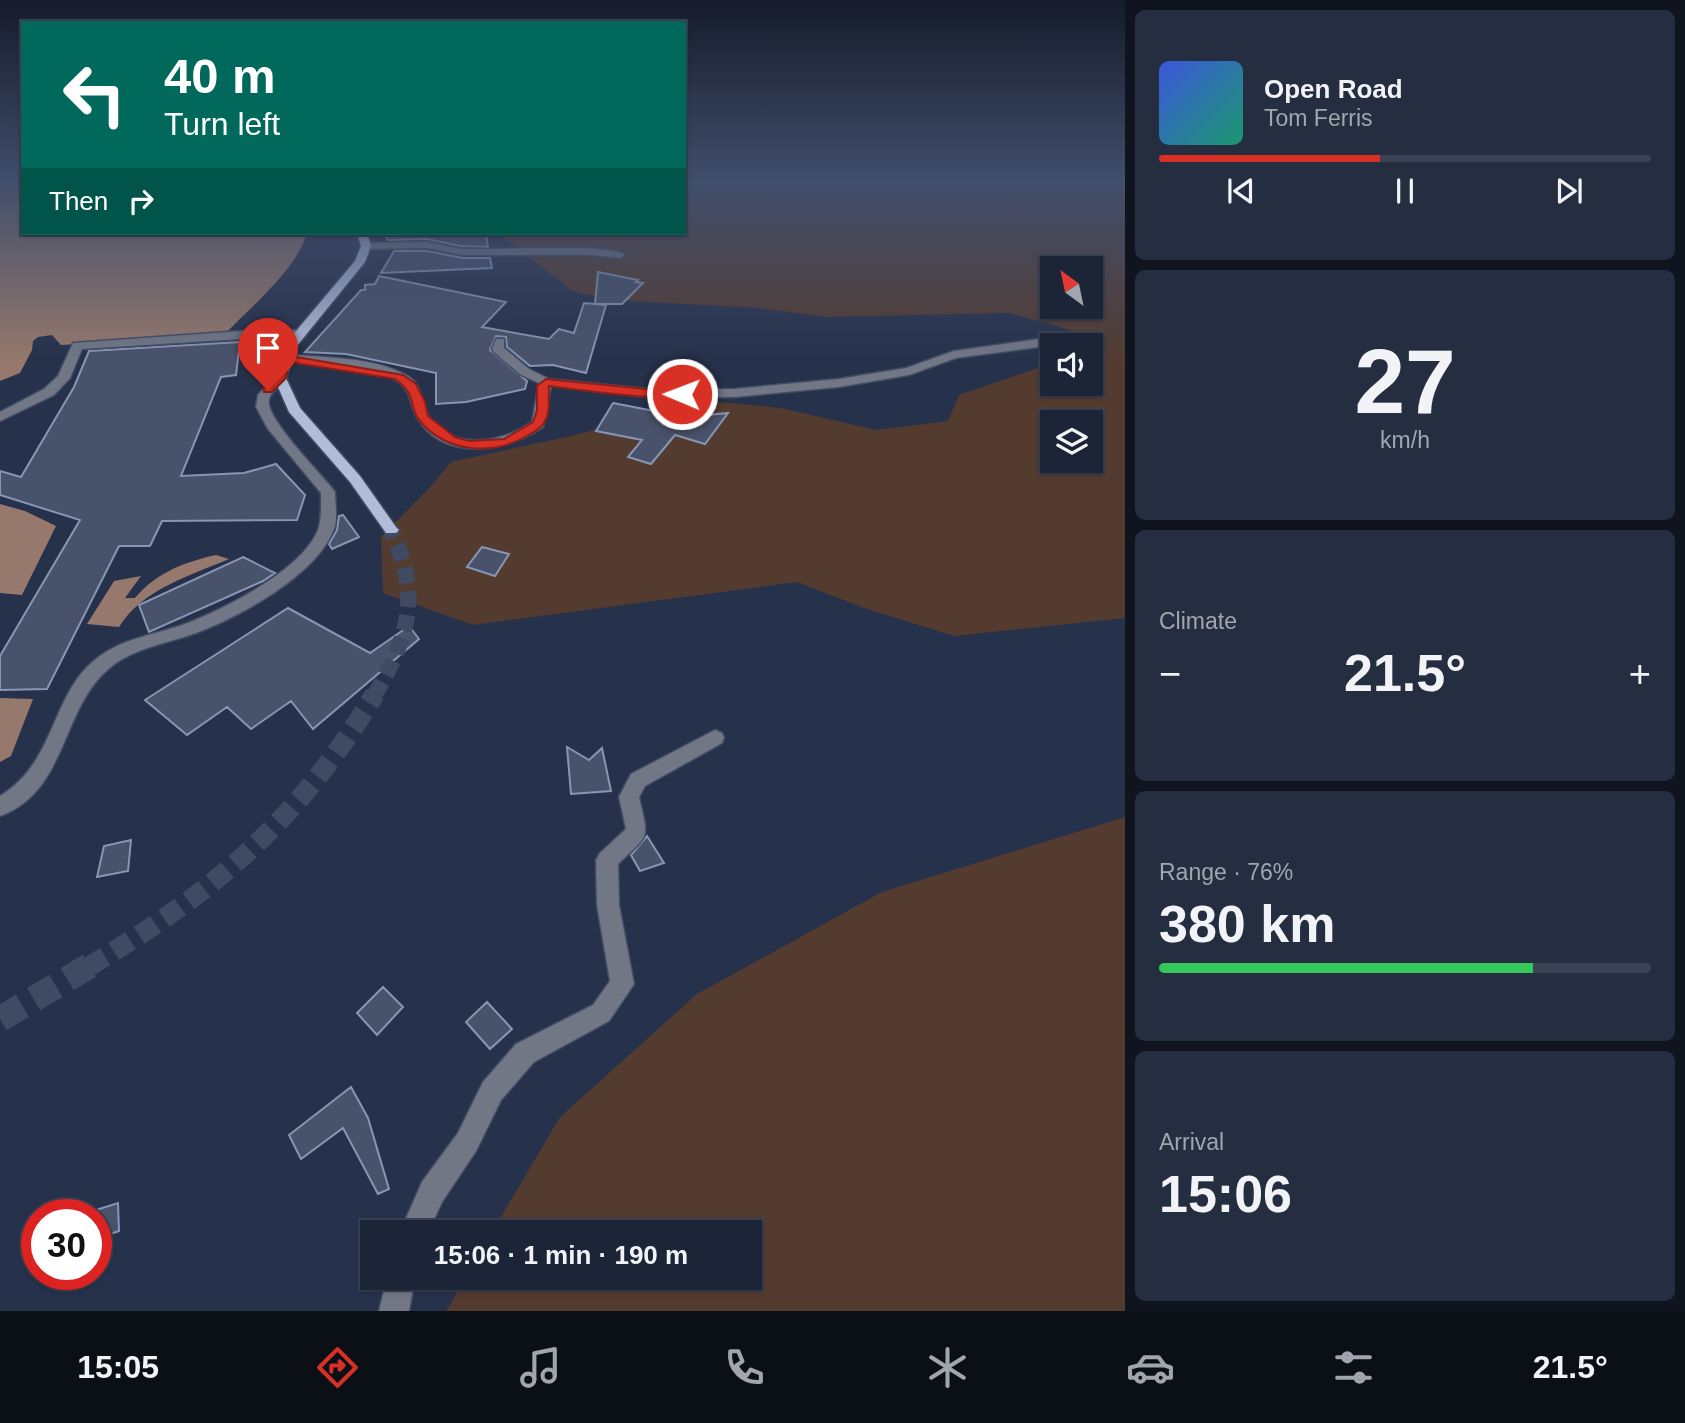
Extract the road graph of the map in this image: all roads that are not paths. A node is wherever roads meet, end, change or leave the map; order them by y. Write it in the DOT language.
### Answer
graph roads {
  1 [pos="365,241"];
  2 [pos="366,246"];
  3 [pos="620,255"];
  4 [pos="299,334"];
  5 [pos="500,342"];
  6 [pos="1039,343"];
  7 [pos="284,358"];
  8 [pos="280,378"];
  9 [pos="546,382"];
  10 [pos="0,417"];
  11 [pos="391,530"];
  12 [pos="715,738"];
  13 [pos="0,807"];
  14 [pos="419,1220"];
  15 [pos="398,1290"];
  16 [pos="394,1311"];
  1 -- 2 [label="main road"];
  2 -- 3 [label="street"];
  2 -- 4 [label="main road"];
  4 -- 7 [label="main road"];
  4 -- 10 [label="street"];
  5 -- 9 [label="street"];
  6 -- 9 [label="street"];
  7 -- 8 [label="main road"];
  7 -- 9 [label="street"];
  8 -- 11 [label="main road"];
  8 -- 13 [label="street"];
  12 -- 14 [label="street"];
  15 -- 16 [label="street"];
}
